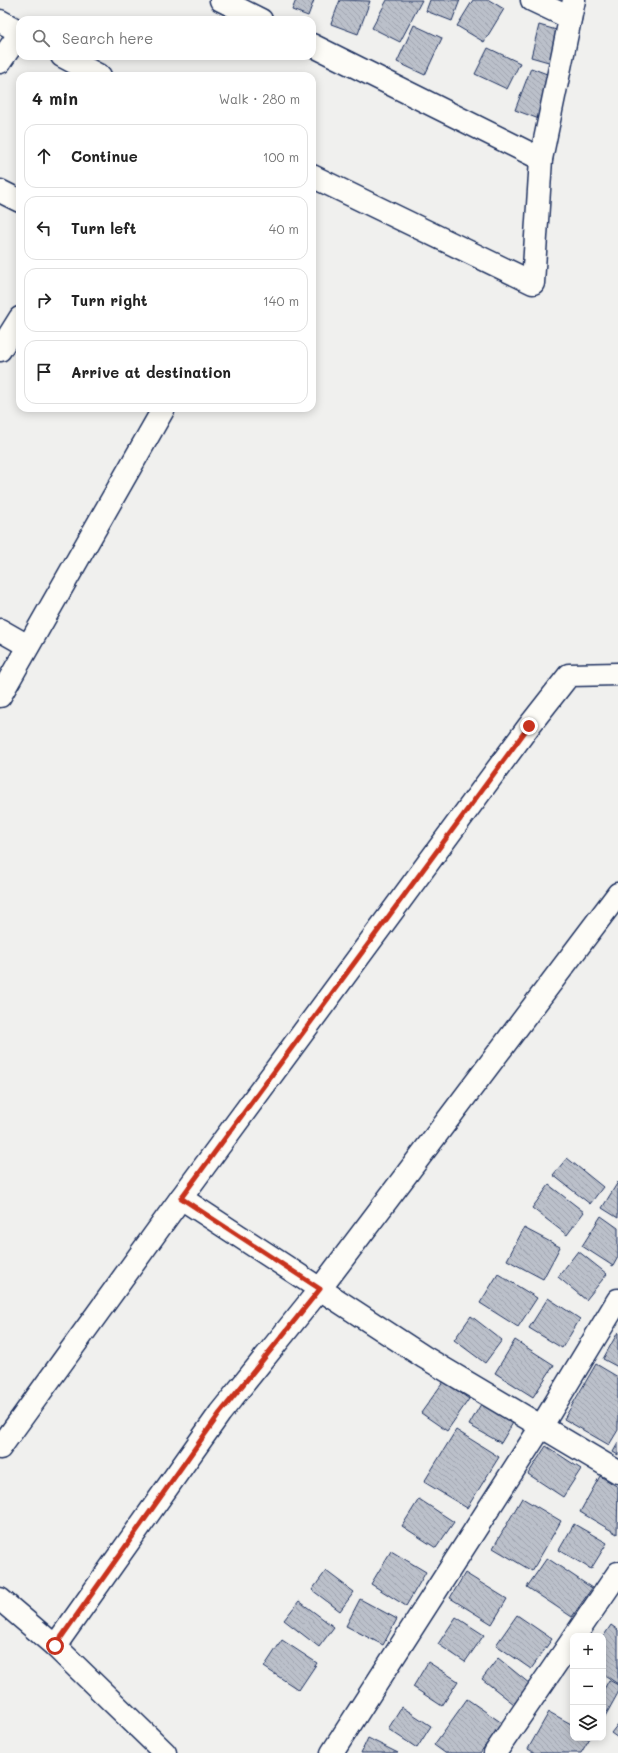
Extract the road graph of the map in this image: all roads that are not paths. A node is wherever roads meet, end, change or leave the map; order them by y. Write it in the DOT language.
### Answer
graph roads {
  1 [pos="221,0"];
  2 [pos="532,0"];
  3 [pos="572,9"];
  4 [pos="254,16"];
  5 [pos="0,21"];
  6 [pos="16,31"];
  7 [pos="16,39"];
  8 [pos="316,47"];
  9 [pos="70,60"];
  10 [pos="0,62"];
  11 [pos="92,72"];
  12 [pos="541,159"];
  13 [pos="316,178"];
  14 [pos="0,191"];
  15 [pos="16,199"];
  16 [pos="16,324"];
  17 [pos="0,350"];
  18 [pos="162,412"];
  19 [pos="0,630"];
  20 [pos="28,646"];
  21 [pos="618,674"];
  22 [pos="0,696"];
  23 [pos="618,894"];
  24 [pos="181,1198"];
  25 [pos="320,1289"];
  26 [pos="618,1300"];
  27 [pos="541,1426"];
  28 [pos="0,1448"];
  29 [pos="618,1472"];
  30 [pos="618,1573"];
  31 [pos="0,1599"];
  32 [pos="577,1633"];
  33 [pos="570,1643"];
  34 [pos="55,1646"];
  35 [pos="165,1753"];
  36 [pos="332,1753"];
  37 [pos="495,1753"];
  1 -- 4 [label="street"];
  2 -- 3 [label="street"];
  3 -- 12 [label="street"];
  5 -- 6 [label="street"];
  7 -- 10 [label="street"];
  8 -- 12 [label="street"];
  9 -- 11 [label="street"];
  12 -- 13 [label="street"];
  14 -- 15 [label="street"];
  16 -- 17 [label="street"];
  18 -- 20 [label="street"];
  19 -- 20 [label="street"];
  20 -- 22 [label="street"];
  21 -- 24 [label="street"];
  23 -- 25 [label="street"];
  24 -- 25 [label="street"];
  24 -- 28 [label="street"];
  25 -- 27 [label="street"];
  25 -- 34 [label="street"];
  26 -- 27 [label="street"];
  27 -- 29 [label="street"];
  27 -- 36 [label="street"];
  30 -- 32 [label="street"];
  31 -- 34 [label="street"];
  33 -- 37 [label="street"];
  34 -- 35 [label="street"];
}
